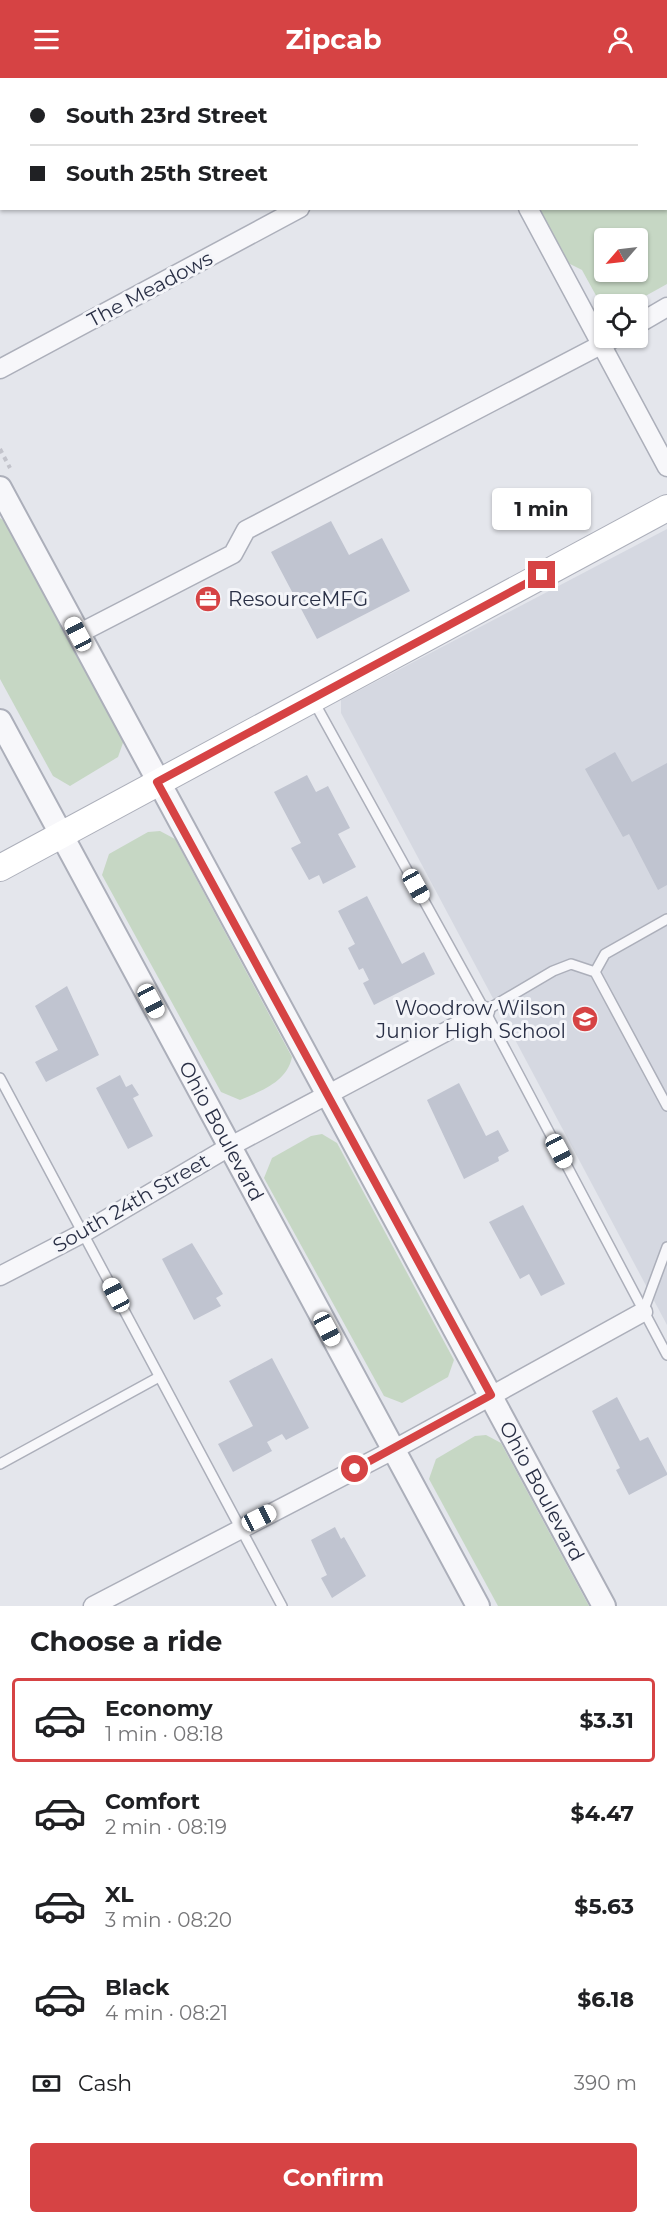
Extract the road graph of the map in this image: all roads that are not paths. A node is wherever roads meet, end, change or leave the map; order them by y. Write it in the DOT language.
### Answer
graph roads {
  1 [pos="296,210"];
  2 [pos="529,210"];
  3 [pos="667,307"];
  4 [pos="594,318"];
  5 [pos="648,318"];
  6 [pos="595,348"];
  7 [pos="611,348"];
  8 [pos="0,369"];
  9 [pos="665,458"];
  10 [pos="0,488"];
  11 [pos="667,508"];
  12 [pos="78,634"];
  13 [pos="312,699"];
  14 [pos="0,721"];
  15 [pos="157,782"];
  16 [pos="62,835"];
  17 [pos="0,868"];
  18 [pos="667,919"];
  19 [pos="595,972"];
  20 [pos="485,1011"];
  21 [pos="0,1078"];
  22 [pos="328,1094"];
  23 [pos="667,1106"];
  24 [pos="229,1147"];
  25 [pos="82,1233"];
  26 [pos="667,1247"];
  27 [pos="0,1276"];
  28 [pos="644,1312"];
  29 [pos="667,1355"];
  30 [pos="159,1377"];
  31 [pos="491,1395"];
  32 [pos="393,1450"];
  33 [pos="0,1464"];
  34 [pos="240,1528"];
  35 [pos="93,1606"];
  36 [pos="282,1606"];
  37 [pos="478,1606"];
  38 [pos="604,1606"];
  1 -- 8 [label="street, The Meadows"];
  2 -- 4 [label="street"];
  3 -- 5 [label="street"];
  6 -- 12 [label="street"];
  7 -- 9 [label="street"];
  10 -- 12 [label="street, Ohio Boulevard"];
  11 -- 13 [label="main road"];
  12 -- 15 [label="street, Ohio Boulevard"];
  13 -- 15 [label="main road"];
  13 -- 20 [label="lane"];
  14 -- 16 [label="street, Ohio Boulevard"];
  15 -- 16 [label="main road"];
  15 -- 22 [label="street, Ohio Boulevard"];
  16 -- 17 [label="main road"];
  16 -- 24 [label="street, Ohio Boulevard"];
  18 -- 19 [label="lane"];
  19 -- 20 [label="lane"];
  19 -- 23 [label="lane"];
  20 -- 22 [label="street, South 24th Street"];
  20 -- 28 [label="lane"];
  21 -- 25 [label="lane"];
  22 -- 24 [label="street, South 24th Street"];
  22 -- 31 [label="street, Ohio Boulevard"];
  24 -- 25 [label="street, South 24th Street"];
  24 -- 32 [label="street, Ohio Boulevard"];
  25 -- 27 [label="street, South 24th Street"];
  25 -- 30 [label="lane"];
  26 -- 28 [label="lane"];
  28 -- 29 [label="lane"];
  28 -- 31 [label="street"];
  30 -- 33 [label="lane"];
  30 -- 34 [label="lane"];
  31 -- 32 [label="street"];
  31 -- 38 [label="street, Ohio Boulevard"];
  32 -- 34 [label="street"];
  32 -- 37 [label="street, Ohio Boulevard"];
  34 -- 35 [label="street"];
  34 -- 36 [label="lane"];
}
